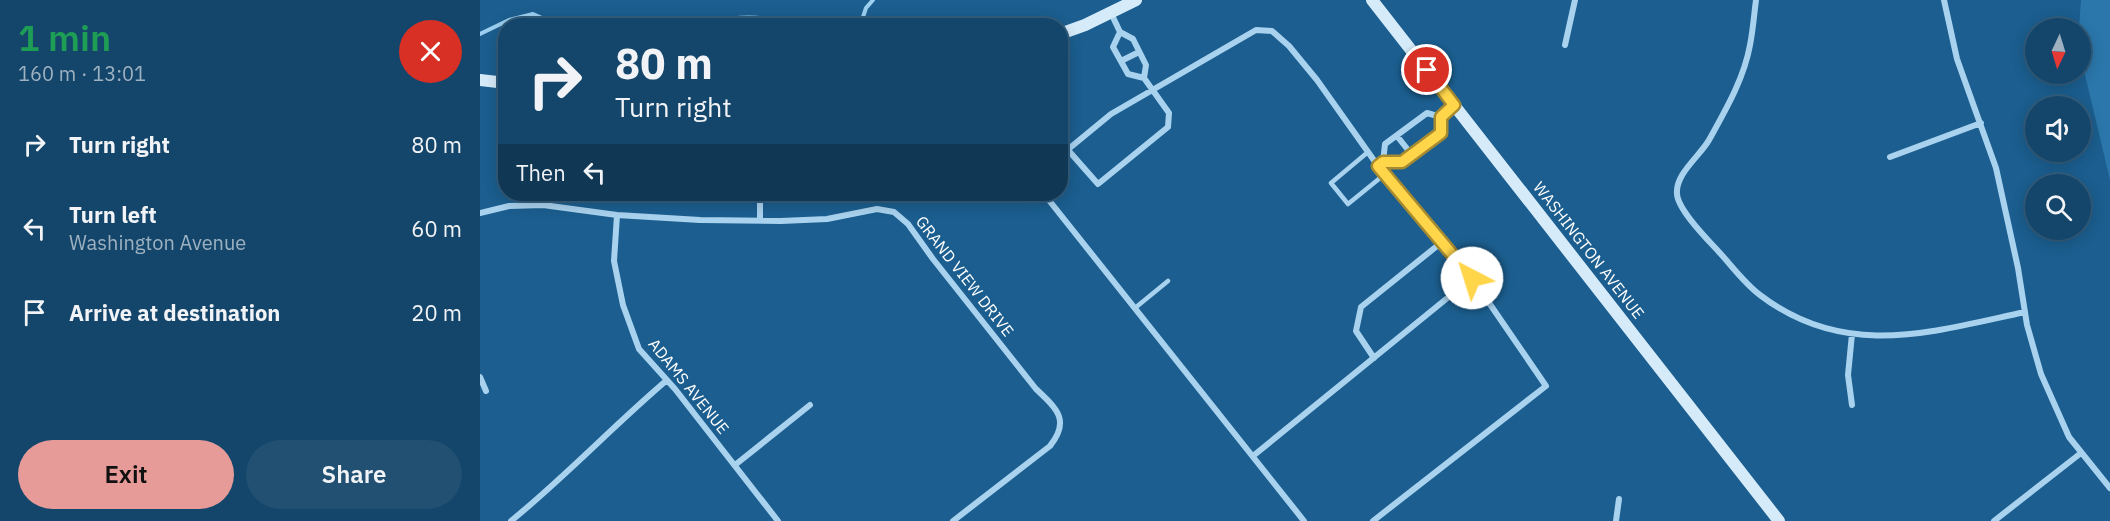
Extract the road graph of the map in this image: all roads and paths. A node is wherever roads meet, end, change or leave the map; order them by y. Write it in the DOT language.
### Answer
graph roads {
  1 [pos="1136,0"];
  2 [pos="1372,0"];
  3 [pos="1575,0"];
  4 [pos="1756,0"];
  5 [pos="1944,0"];
  6 [pos="1111,13"];
  7 [pos="1068,31"];
  8 [pos="1120,32"];
  9 [pos="1565,45"];
  10 [pos="1139,52"];
  11 [pos="1121,61"];
  12 [pos="1144,78"];
  13 [pos="480,80"];
  14 [pos="498,82"];
  15 [pos="1152,88"];
  16 [pos="1454,105"];
  17 [pos="1441,117"];
  18 [pos="1981,123"];
  19 [pos="1397,136"];
  20 [pos="1068,150"];
  21 [pos="1368,152"];
  22 [pos="1412,155"];
  23 [pos="1890,157"];
  24 [pos="1381,164"];
  25 [pos="1385,174"];
  26 [pos="760,201"];
  27 [pos="1050,201"];
  28 [pos="480,213"];
  29 [pos="617,215"];
  30 [pos="760,220"];
  31 [pos="1442,242"];
  32 [pos="1472,278"];
  33 [pos="1168,282"];
  34 [pos="1135,308"];
  35 [pos="2025,312"];
  36 [pos="1852,334"];
  37 [pos="1374,358"];
  38 [pos="480,377"];
  39 [pos="667,380"];
  40 [pos="486,391"];
  41 [pos="810,405"];
  42 [pos="1852,405"];
  43 [pos="2081,453"];
  44 [pos="1253,456"];
  45 [pos="735,465"];
  46 [pos="2110,488"];
  47 [pos="1619,499"];
  48 [pos="511,521"];
  49 [pos="778,521"];
  50 [pos="953,521"];
  51 [pos="1304,521"];
  52 [pos="1373,521"];
  53 [pos="1616,521"];
  54 [pos="1779,521"];
  55 [pos="1994,521"];
  1 -- 6 [label="main road"];
  2 -- 16 [label="main road, WASHINGTON AVENUE"];
  3 -- 9 [label="street"];
  4 -- 36 [label="street"];
  5 -- 18 [label="street"];
  6 -- 7 [label="main road"];
  6 -- 8 [label="street"];
  8 -- 10 [label="street"];
  8 -- 11 [label="street"];
  10 -- 11 [label="street"];
  10 -- 12 [label="street"];
  11 -- 12 [label="street"];
  12 -- 15 [label="street"];
  13 -- 14 [label="main road"];
  15 -- 20 [label="street"];
  15 -- 20 [label="street"];
  15 -- 21 [label="street"];
  16 -- 17 [label="street"];
  16 -- 54 [label="main road, WASHINGTON AVENUE"];
  17 -- 19 [label="street"];
  17 -- 22 [label="street"];
  18 -- 23 [label="street"];
  18 -- 35 [label="street"];
  19 -- 22 [label="street"];
  19 -- 24 [label="street"];
  21 -- 24 [label="street"];
  21 -- 25 [label="lane"];
  22 -- 24 [label="street"];
  24 -- 25 [label="street"];
  25 -- 31 [label="street"];
  26 -- 30 [label="street"];
  27 -- 34 [label="street"];
  28 -- 29 [label="street, GRAND VIEW DRIVE"];
  29 -- 30 [label="street, GRAND VIEW DRIVE"];
  29 -- 39 [label="street, ADAMS AVENUE"];
  30 -- 50 [label="street, GRAND VIEW DRIVE"];
  31 -- 32 [label="street"];
  31 -- 37 [label="street"];
  32 -- 37 [label="street"];
  32 -- 52 [label="street"];
  33 -- 34 [label="lane"];
  34 -- 44 [label="street"];
  35 -- 36 [label="street"];
  35 -- 43 [label="street"];
  36 -- 42 [label="street"];
  37 -- 44 [label="street"];
  38 -- 40 [label="street"];
  39 -- 45 [label="street, ADAMS AVENUE"];
  39 -- 48 [label="street"];
  41 -- 45 [label="street"];
  43 -- 46 [label="street"];
  43 -- 55 [label="street"];
  44 -- 51 [label="street"];
  45 -- 49 [label="street, ADAMS AVENUE"];
  47 -- 53 [label="street"];
}
